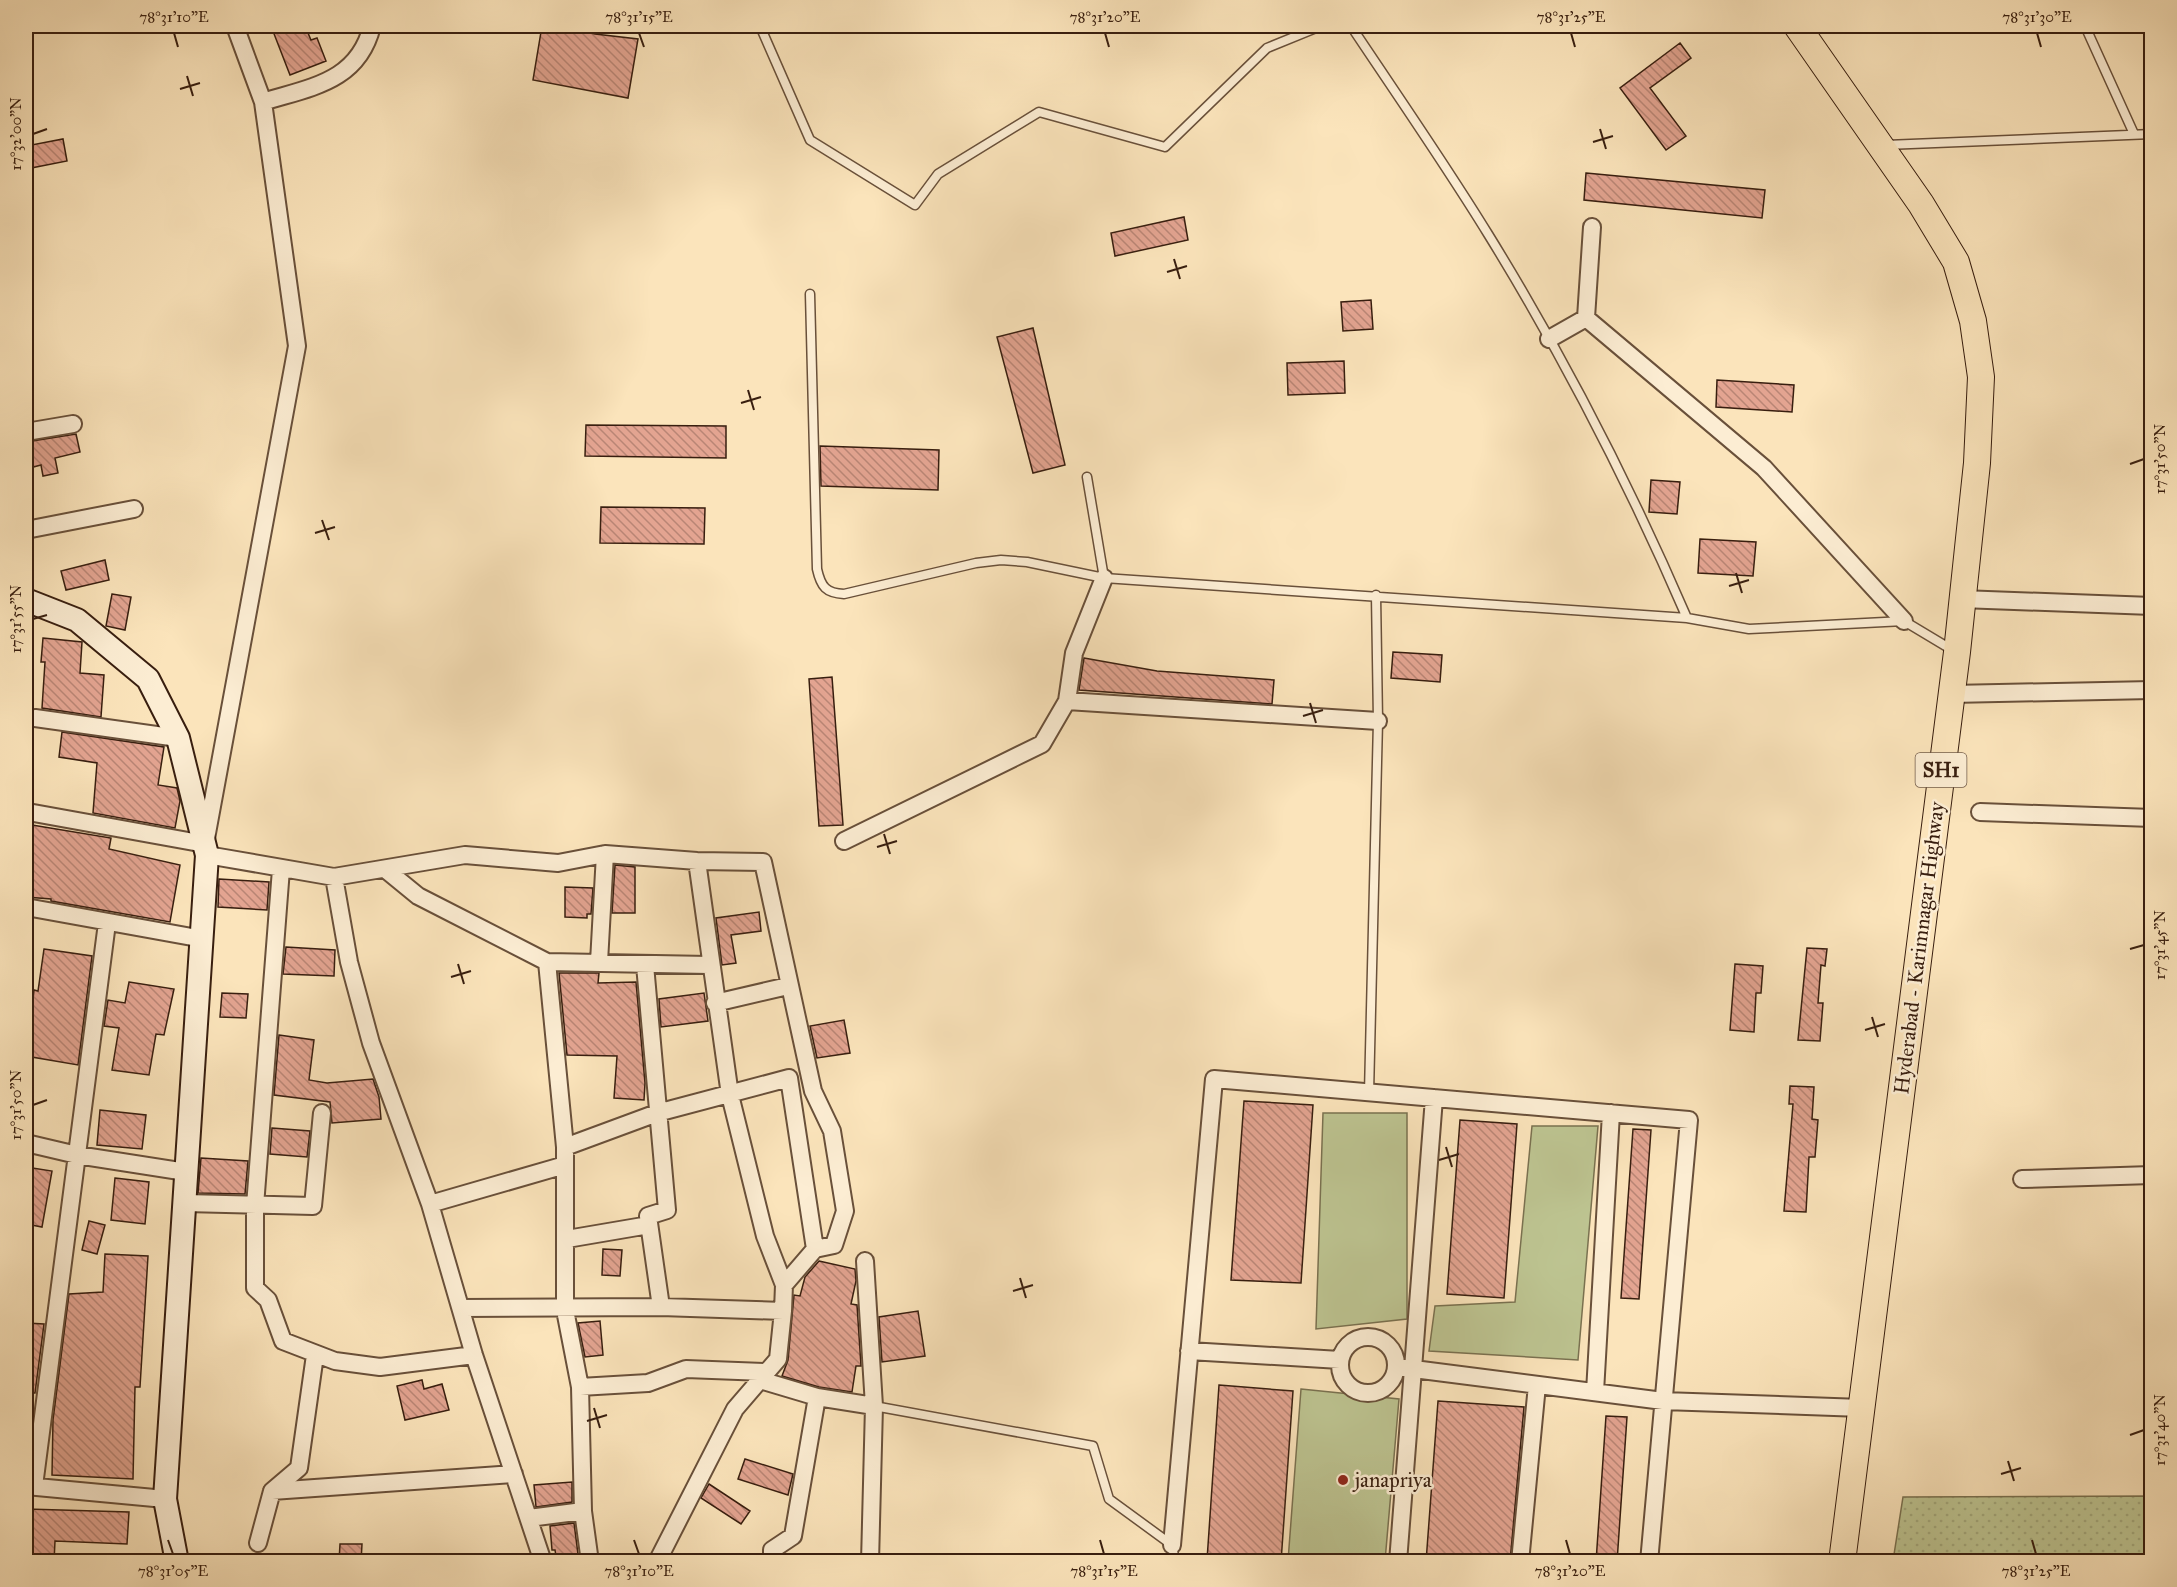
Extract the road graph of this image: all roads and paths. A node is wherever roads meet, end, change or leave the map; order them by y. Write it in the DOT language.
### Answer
graph roads {
  1 [pos="235,26"];
  2 [pos="372,26"];
  3 [pos="760,26"];
  4 [pos="1321,26"];
  5 [pos="1351,26"];
  6 [pos="1797,26"];
  7 [pos="2085,26"];
  8 [pos="262,102"];
  9 [pos="2134,134"];
  10 [pos="2151,134"];
  11 [pos="1880,145"];
  12 [pos="1592,227"];
  13 [pos="810,294"];
  14 [pos="1586,318"];
  15 [pos="1549,339"];
  16 [pos="73,424"];
  17 [pos="26,432"];
  18 [pos="1087,477"];
  19 [pos="134,509"];
  20 [pos="26,530"];
  21 [pos="1104,578"];
  22 [pos="1376,595"];
  23 [pos="26,599"];
  24 [pos="1961,599"];
  25 [pos="2151,606"];
  26 [pos="1687,618"];
  27 [pos="1904,621"];
  28 [pos="1957,652"];
  29 [pos="2151,690"];
  30 [pos="1951,694"];
  31 [pos="1067,701"];
  32 [pos="35,718"];
  33 [pos="1378,721"];
  34 [pos="178,738"];
  35 [pos="28,812"];
  36 [pos="1980,812"];
  37 [pos="2151,818"];
  38 [pos="844,841"];
  39 [pos="206,849"];
  40 [pos="605,854"];
  41 [pos="697,861"];
  42 [pos="281,869"];
  43 [pos="385,869"];
  44 [pos="334,876"];
  45 [pos="26,907"];
  46 [pos="107,923"];
  47 [pos="203,939"];
  48 [pos="547,962"];
  49 [pos="599,962"];
  50 [pos="645,965"];
  51 [pos="709,965"];
  52 [pos="788,986"];
  53 [pos="715,1003"];
  54 [pos="1369,1093"];
  55 [pos="730,1095"];
  56 [pos="1434,1098"];
  57 [pos="322,1113"];
  58 [pos="657,1113"];
  59 [pos="1611,1113"];
  60 [pos="26,1143"];
  61 [pos="565,1147"];
  62 [pos="77,1155"];
  63 [pos="566,1165"];
  64 [pos="186,1172"];
  65 [pos="2151,1175"];
  66 [pos="2022,1179"];
  67 [pos="184,1203"];
  68 [pos="430,1204"];
  69 [pos="255,1206"];
  70 [pos="649,1225"];
  71 [pos="567,1239"];
  72 [pos="815,1249"];
  73 [pos="865,1261"];
  74 [pos="784,1285"];
  75 [pos="661,1307"];
  76 [pos="461,1308"];
  77 [pos="565,1310"];
  78 [pos="783,1311"];
  79 [pos="1190,1351"];
  80 [pos="315,1355"];
  81 [pos="474,1355"];
  82 [pos="1340,1360"];
  83 [pos="1405,1368"];
  84 [pos="763,1376"];
  85 [pos="1537,1385"];
  86 [pos="580,1387"];
  87 [pos="1595,1392"];
  88 [pos="818,1397"];
  89 [pos="1663,1401"];
  90 [pos="874,1406"];
  91 [pos="1862,1408"];
  92 [pos="514,1474"];
  93 [pos="30,1486"];
  94 [pos="272,1491"];
  95 [pos="165,1498"];
  96 [pos="583,1511"];
  97 [pos="529,1518"];
  98 [pos="258,1543"];
  99 [pos="1174,1553"];
  100 [pos="177,1562"];
  101 [pos="543,1562"];
  102 [pos="590,1562"];
  103 [pos="657,1562"];
  104 [pos="772,1562"];
  105 [pos="870,1562"];
  106 [pos="1398,1562"];
  107 [pos="1520,1562"];
  108 [pos="1649,1562"];
  109 [pos="1842,1562"];
  1 -- 8 [label="street"];
  2 -- 8 [label="street"];
  3 -- 4 [label="lane"];
  5 -- 15 [label="lane"];
  6 -- 11 [label="main road, Hyderabad - Karimnagar Highway / SH1"];
  7 -- 9 [label="lane"];
  8 -- 39 [label="street"];
  9 -- 10 [label="lane"];
  9 -- 11 [label="lane"];
  11 -- 24 [label="main road, Hyderabad - Karimnagar Highway / SH1"];
  12 -- 14 [label="street"];
  13 -- 21 [label="lane"];
  14 -- 15 [label="street"];
  14 -- 27 [label="street"];
  15 -- 26 [label="lane"];
  16 -- 17 [label="street"];
  18 -- 21 [label="lane"];
  19 -- 20 [label="street"];
  21 -- 22 [label="lane"];
  21 -- 31 [label="street"];
  22 -- 26 [label="lane"];
  22 -- 33 [label="lane"];
  23 -- 34 [label="main road"];
  24 -- 25 [label="street"];
  24 -- 28 [label="main road, Hyderabad - Karimnagar Highway / SH1"];
  26 -- 27 [label="lane"];
  27 -- 28 [label="lane"];
  28 -- 30 [label="main road, Hyderabad - Karimnagar Highway / SH1"];
  29 -- 30 [label="street"];
  30 -- 91 [label="main road, Hyderabad - Karimnagar Highway / SH1"];
  31 -- 33 [label="street"];
  31 -- 38 [label="street"];
  32 -- 34 [label="street"];
  33 -- 54 [label="lane"];
  34 -- 39 [label="main road"];
  35 -- 39 [label="street"];
  36 -- 37 [label="street"];
  39 -- 42 [label="street"];
  39 -- 47 [label="main road"];
  40 -- 41 [label="street"];
  40 -- 43 [label="street"];
  40 -- 49 [label="street"];
  41 -- 51 [label="street"];
  41 -- 52 [label="street"];
  42 -- 44 [label="street"];
  42 -- 69 [label="street"];
  43 -- 44 [label="street"];
  43 -- 48 [label="street"];
  44 -- 68 [label="street"];
  45 -- 46 [label="street"];
  46 -- 47 [label="street"];
  46 -- 62 [label="street"];
  47 -- 64 [label="main road"];
  48 -- 49 [label="street"];
  48 -- 61 [label="street"];
  49 -- 50 [label="street"];
  50 -- 51 [label="street"];
  50 -- 58 [label="street"];
  51 -- 53 [label="street"];
  52 -- 53 [label="street"];
  52 -- 72 [label="street"];
  53 -- 55 [label="street"];
  54 -- 56 [label="street"];
  54 -- 79 [label="street"];
  55 -- 58 [label="street"];
  55 -- 72 [label="street"];
  55 -- 74 [label="street"];
  56 -- 59 [label="street"];
  56 -- 83 [label="street"];
  57 -- 69 [label="street"];
  58 -- 61 [label="street"];
  58 -- 70 [label="street"];
  59 -- 87 [label="street"];
  59 -- 89 [label="street"];
  60 -- 62 [label="street"];
  61 -- 63 [label="street"];
  62 -- 64 [label="street"];
  62 -- 93 [label="street"];
  63 -- 68 [label="street"];
  63 -- 71 [label="street"];
  64 -- 67 [label="main road"];
  65 -- 66 [label="street"];
  67 -- 69 [label="street"];
  67 -- 95 [label="main road"];
  68 -- 76 [label="street"];
  69 -- 80 [label="street"];
  70 -- 71 [label="street"];
  70 -- 75 [label="street"];
  71 -- 77 [label="street"];
  72 -- 74 [label="street"];
  73 -- 90 [label="street"];
  74 -- 78 [label="street"];
  75 -- 77 [label="street"];
  75 -- 78 [label="street"];
  76 -- 77 [label="street"];
  76 -- 81 [label="street"];
  77 -- 86 [label="street"];
  78 -- 84 [label="street"];
  79 -- 82 [label="street"];
  79 -- 99 [label="street"];
  80 -- 81 [label="street"];
  80 -- 94 [label="street"];
  81 -- 92 [label="street"];
  82 -- 83 [label="street"];
  82 -- 83 [label="street"];
  83 -- 85 [label="street"];
  83 -- 106 [label="street"];
  84 -- 86 [label="street"];
  84 -- 88 [label="street"];
  84 -- 103 [label="street"];
  85 -- 87 [label="street"];
  85 -- 107 [label="street"];
  86 -- 96 [label="street"];
  87 -- 89 [label="street"];
  88 -- 90 [label="street"];
  88 -- 104 [label="street"];
  89 -- 91 [label="street"];
  89 -- 108 [label="street"];
  90 -- 99 [label="lane"];
  90 -- 105 [label="street"];
  91 -- 109 [label="main road, Hyderabad - Karimnagar Highway / SH1"];
  92 -- 94 [label="street"];
  92 -- 97 [label="street"];
  93 -- 95 [label="street"];
  94 -- 98 [label="street"];
  95 -- 100 [label="main road"];
  96 -- 97 [label="street"];
  96 -- 102 [label="street"];
  97 -- 101 [label="street"];
}
